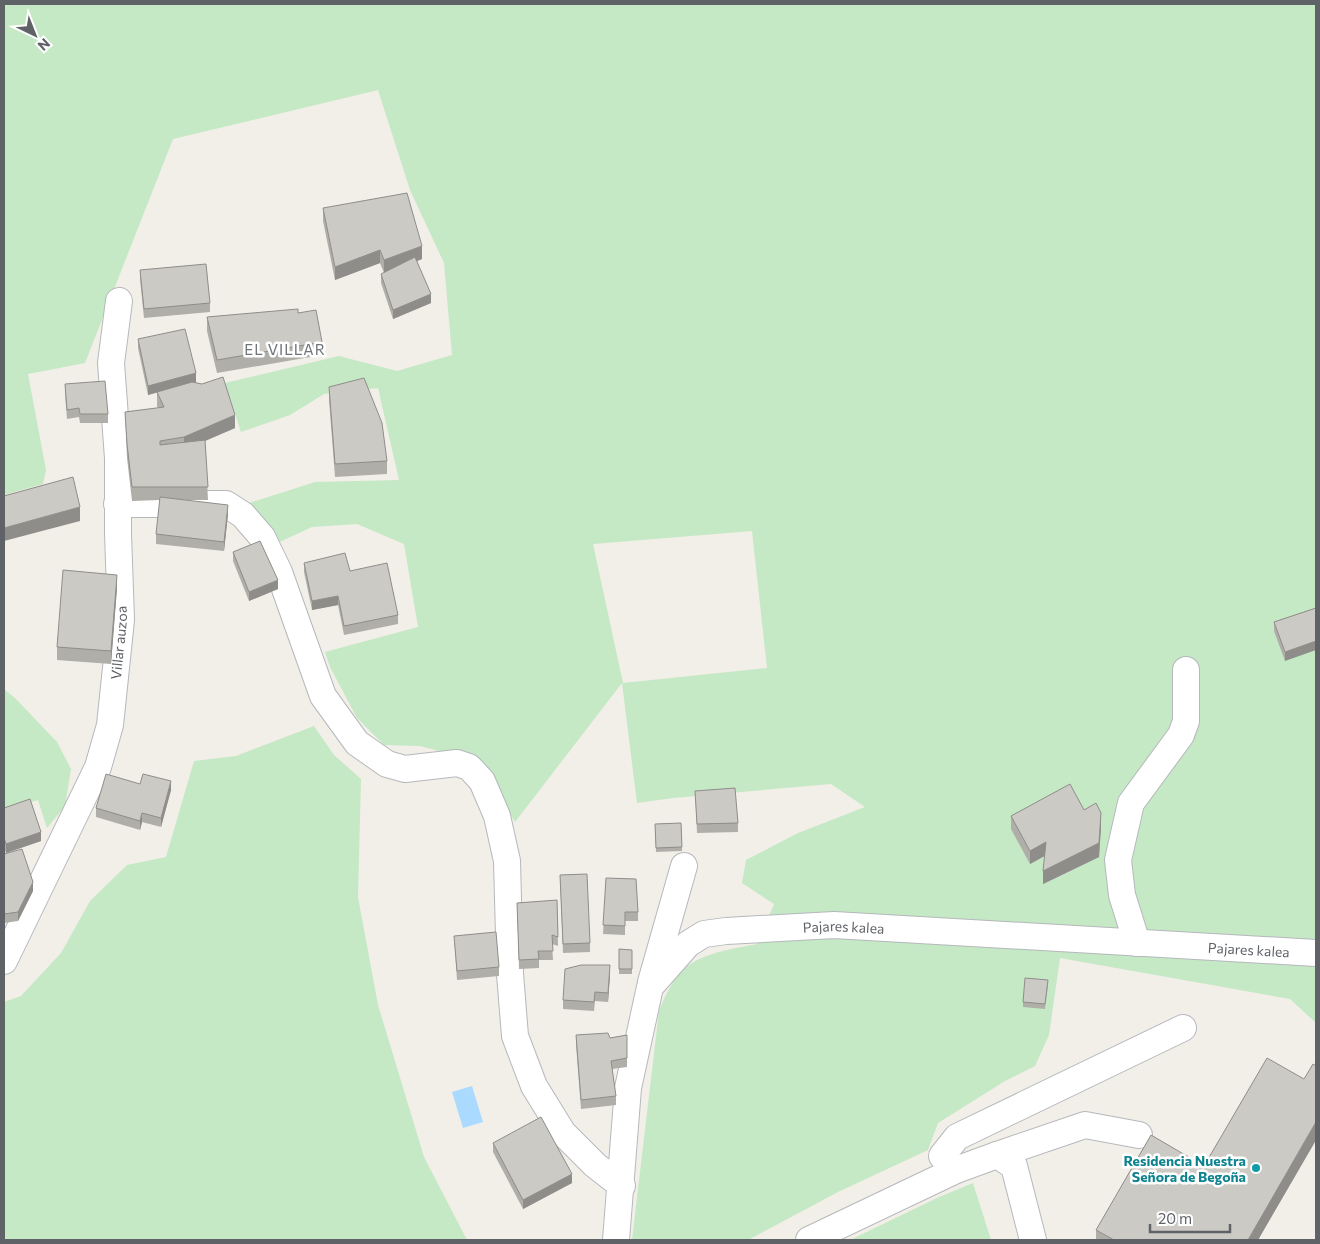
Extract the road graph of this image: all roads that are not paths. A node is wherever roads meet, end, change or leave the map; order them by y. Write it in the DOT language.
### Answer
graph roads {
  1 [pos="119,301"];
  2 [pos="118,504"];
  3 [pos="1186,670"];
  4 [pos="684,866"];
  5 [pos="1137,943"];
  6 [pos="1316,953"];
  7 [pos="4,961"];
  8 [pos="650,987"];
  9 [pos="1183,1028"];
  10 [pos="1139,1135"];
  11 [pos="998,1155"];
  12 [pos="956,1170"];
  13 [pos="622,1186"];
  14 [pos="616,1240"];
  15 [pos="809,1240"];
  16 [pos="1033,1240"];
  1 -- 2 [label="street, Villar auzoa"];
  2 -- 7 [label="street, Villar auzoa"];
  2 -- 13 [label="street"];
  3 -- 5 [label="street"];
  4 -- 8 [label="street"];
  5 -- 6 [label="street, Pajares kalea"];
  5 -- 8 [label="street, Pajares kalea"];
  8 -- 13 [label="street, Pajares kalea"];
  9 -- 12 [label="street"];
  10 -- 11 [label="street"];
  11 -- 12 [label="street"];
  11 -- 16 [label="street"];
  12 -- 15 [label="street"];
  13 -- 14 [label="street, Pajares kalea"];
}
